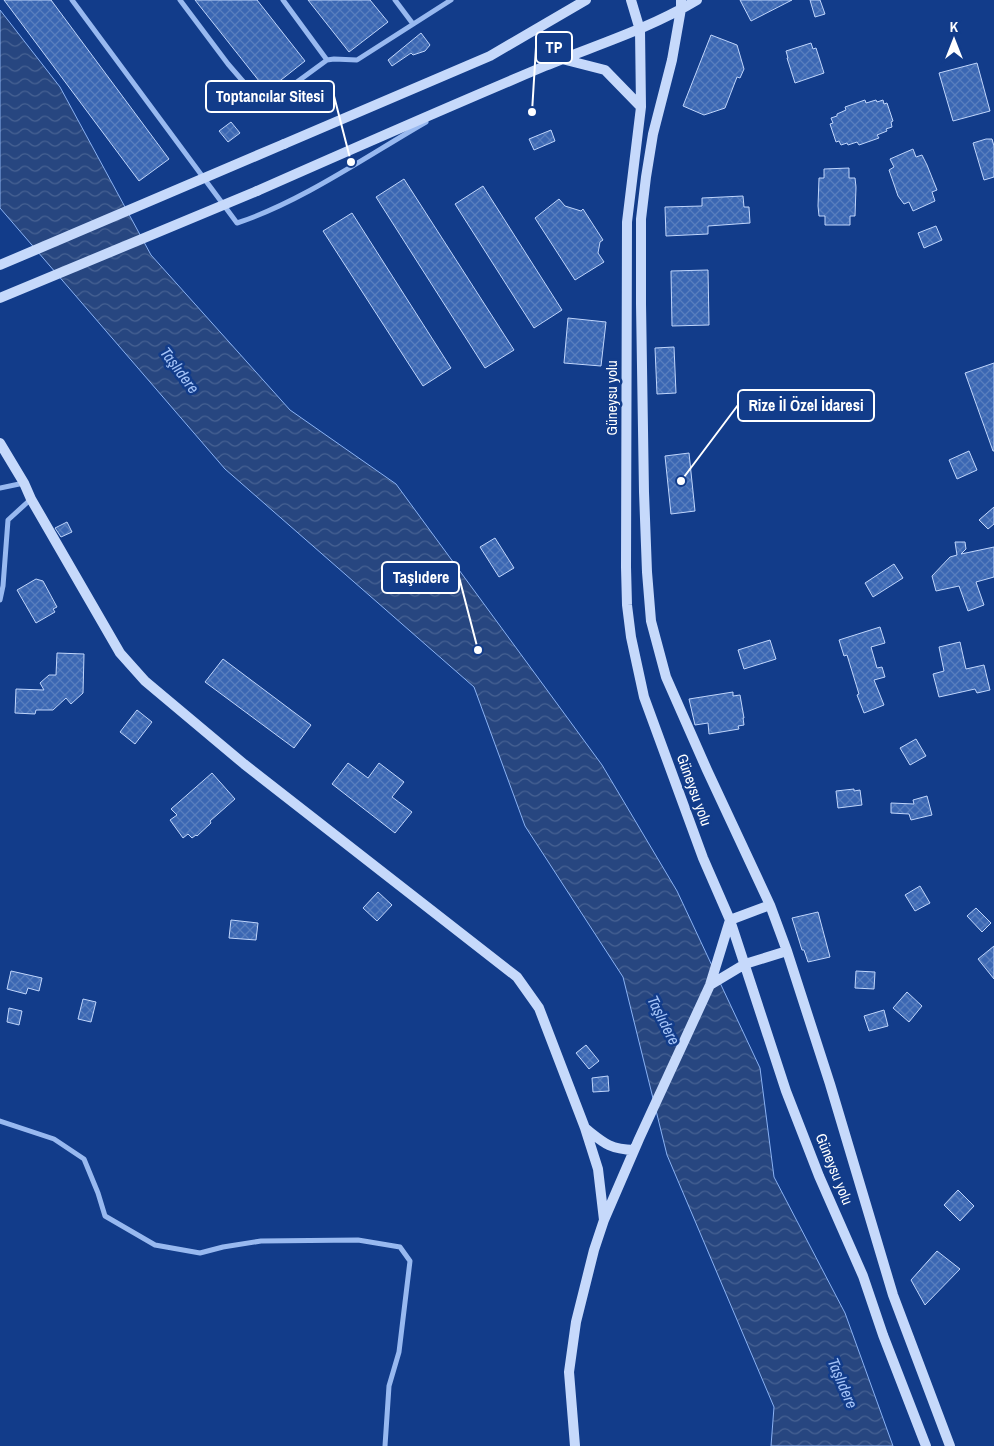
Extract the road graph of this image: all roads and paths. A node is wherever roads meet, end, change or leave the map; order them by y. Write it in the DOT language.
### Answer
graph roads {
  1 [pos="72,0"];
  2 [pos="180,0"];
  3 [pos="283,0"];
  4 [pos="394,0"];
  5 [pos="451,0"];
  6 [pos="586,0"];
  7 [pos="631,0"];
  8 [pos="697,0"];
  9 [pos="681,5"];
  10 [pos="413,24"];
  11 [pos="640,30"];
  12 [pos="562,59"];
  13 [pos="327,60"];
  14 [pos="454,105"];
  15 [pos="641,107"];
  16 [pos="0,265"];
  17 [pos="0,298"];
  18 [pos="0,444"];
  19 [pos="24,483"];
  20 [pos="0,488"];
  21 [pos="31,499"];
  22 [pos="0,600"];
  23 [pos="770,905"];
  24 [pos="730,920"];
  25 [pos="787,951"];
  26 [pos="745,964"];
  27 [pos="710,985"];
  28 [pos="0,1121"];
  29 [pos="585,1128"];
  30 [pos="634,1150"];
  31 [pos="604,1220"];
  32 [pos="385,1446"];
  33 [pos="575,1446"];
  34 [pos="926,1446"];
  35 [pos="950,1446"];
  1 -- 14 [label="street"];
  2 -- 13 [label="street"];
  3 -- 13 [label="street"];
  4 -- 10 [label="street"];
  5 -- 10 [label="street"];
  6 -- 16 [label="main road, bridge"];
  7 -- 11 [label="main road, Güneysu yolu"];
  8 -- 9 [label="main road"];
  9 -- 11 [label="main road"];
  9 -- 23 [label="main road"];
  10 -- 13 [label="street"];
  11 -- 12 [label="main road"];
  11 -- 15 [label="main road, Güneysu yolu"];
  12 -- 14 [label="main road"];
  12 -- 15 [label="main road"];
  14 -- 17 [label="main road, bridge"];
  15 -- 24 [label="main road, Güneysu yolu"];
  18 -- 19 [label="main road"];
  19 -- 20 [label="street"];
  19 -- 21 [label="main road"];
  21 -- 22 [label="street"];
  21 -- 29 [label="main road"];
  23 -- 24 [label="main road"];
  23 -- 25 [label="main road"];
  24 -- 26 [label="main road, Güneysu yolu"];
  24 -- 27 [label="main road"];
  25 -- 26 [label="main road"];
  25 -- 35 [label="main road"];
  26 -- 27 [label="main road"];
  26 -- 34 [label="main road, Güneysu yolu"];
  27 -- 30 [label="main road"];
  28 -- 32 [label="street"];
  29 -- 30 [label="main road"];
  29 -- 31 [label="main road"];
  30 -- 31 [label="main road"];
  31 -- 33 [label="main road"];
}
